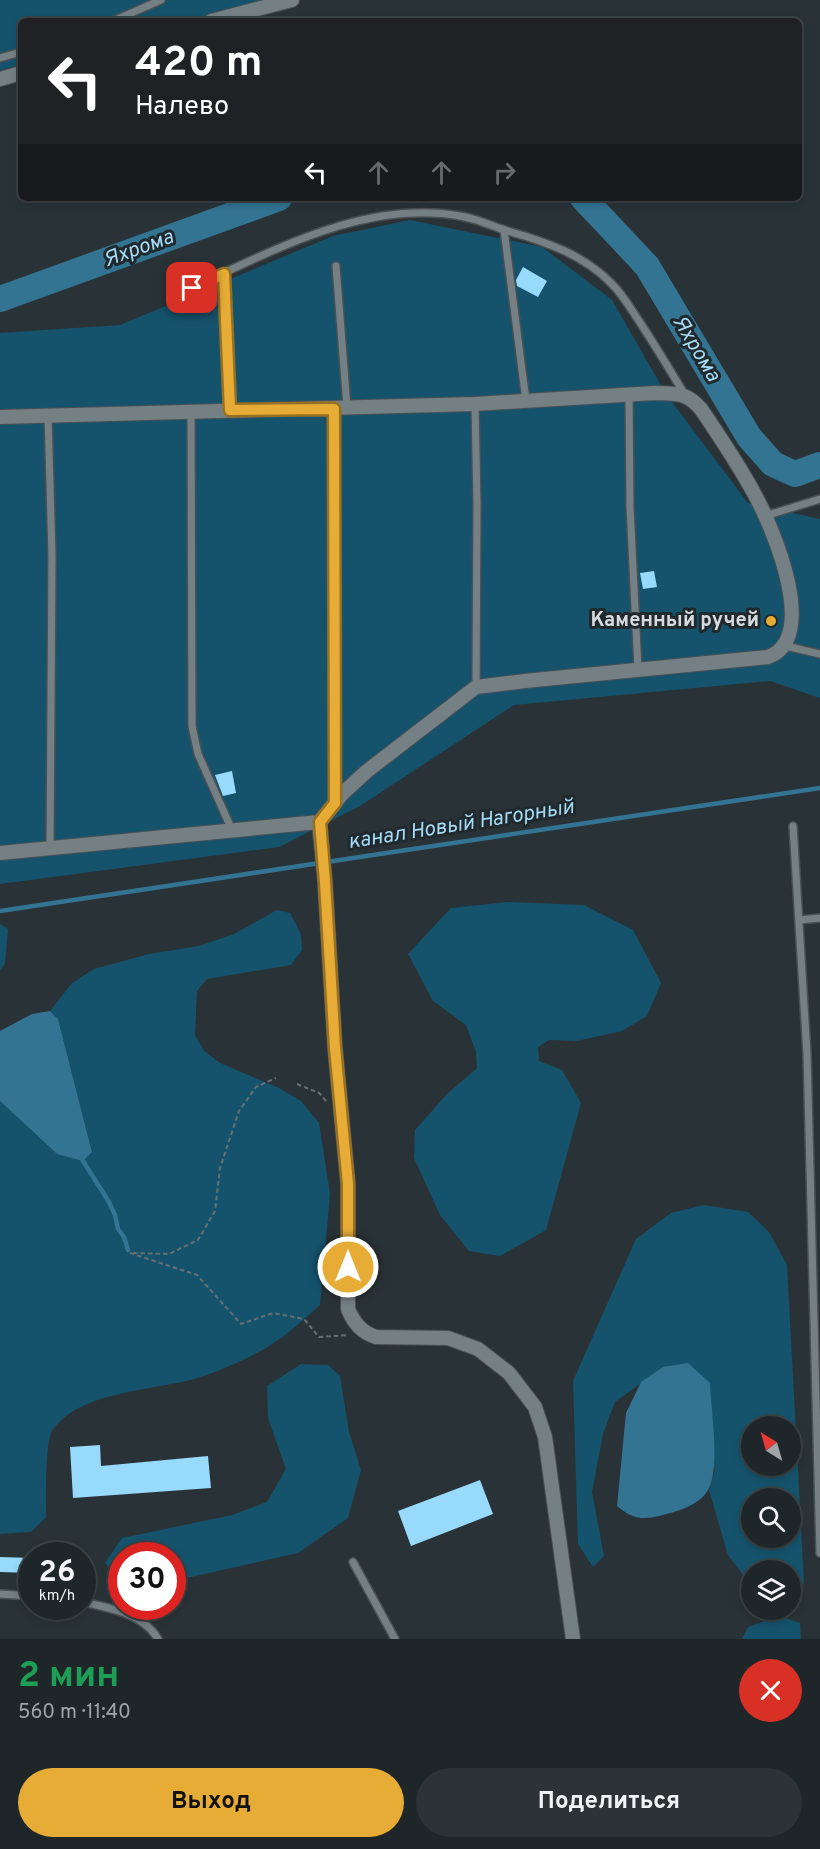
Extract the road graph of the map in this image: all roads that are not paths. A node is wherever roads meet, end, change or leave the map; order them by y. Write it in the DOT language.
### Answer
graph roads {
  1 [pos="161,0"];
  2 [pos="292,0"];
  3 [pos="120,18"];
  4 [pos="223,18"];
  5 [pos="18,53"];
  6 [pos="0,58"];
  7 [pos="18,74"];
  8 [pos="0,78"];
  9 [pos="504,230"];
  10 [pos="336,266"];
  11 [pos="224,274"];
  12 [pos="176,295"];
  13 [pos="685,394"];
  14 [pos="629,395"];
  15 [pos="526,401"];
  16 [pos="475,404"];
  17 [pos="341,409"];
  18 [pos="230,410"];
  19 [pos="190,411"];
  20 [pos="48,415"];
  21 [pos="0,417"];
  22 [pos="820,499"];
  23 [pos="765,516"];
  24 [pos="786,646"];
  25 [pos="820,654"];
  26 [pos="638,669"];
  27 [pos="476,687"];
  28 [pos="335,803"];
  29 [pos="320,822"];
  30 [pos="793,826"];
  31 [pos="232,830"];
  32 [pos="50,848"];
  33 [pos="0,853"];
  34 [pos="820,918"];
  35 [pos="799,920"];
  36 [pos="820,1553"];
  37 [pos="353,1562"];
  38 [pos="0,1594"];
  39 [pos="18,1595"];
  40 [pos="96,1606"];
  41 [pos="158,1639"];
  42 [pos="395,1639"];
  43 [pos="573,1639"];
  1 -- 3 [label="lane"];
  2 -- 4 [label="street"];
  5 -- 6 [label="lane"];
  7 -- 8 [label="street"];
  9 -- 11 [label="lane"];
  9 -- 13 [label="lane"];
  9 -- 15 [label="lane"];
  10 -- 17 [label="lane"];
  11 -- 12 [label="lane"];
  11 -- 18 [label="lane"];
  13 -- 14 [label="street"];
  13 -- 23 [label="street"];
  14 -- 15 [label="street"];
  14 -- 26 [label="lane"];
  15 -- 16 [label="street"];
  16 -- 17 [label="street"];
  16 -- 27 [label="lane"];
  17 -- 18 [label="street"];
  17 -- 28 [label="lane"];
  18 -- 19 [label="street"];
  19 -- 20 [label="street"];
  19 -- 31 [label="lane"];
  20 -- 21 [label="street"];
  20 -- 32 [label="lane"];
  22 -- 23 [label="lane"];
  23 -- 24 [label="street"];
  24 -- 25 [label="lane"];
  24 -- 26 [label="street"];
  26 -- 27 [label="street"];
  27 -- 28 [label="street"];
  28 -- 29 [label="street"];
  29 -- 31 [label="street"];
  29 -- 43 [label="street"];
  30 -- 35 [label="lane"];
  31 -- 32 [label="street"];
  32 -- 33 [label="street"];
  34 -- 35 [label="lane"];
  35 -- 36 [label="lane"];
  37 -- 42 [label="lane"];
  38 -- 39 [label="lane"];
  40 -- 41 [label="lane"];
}
